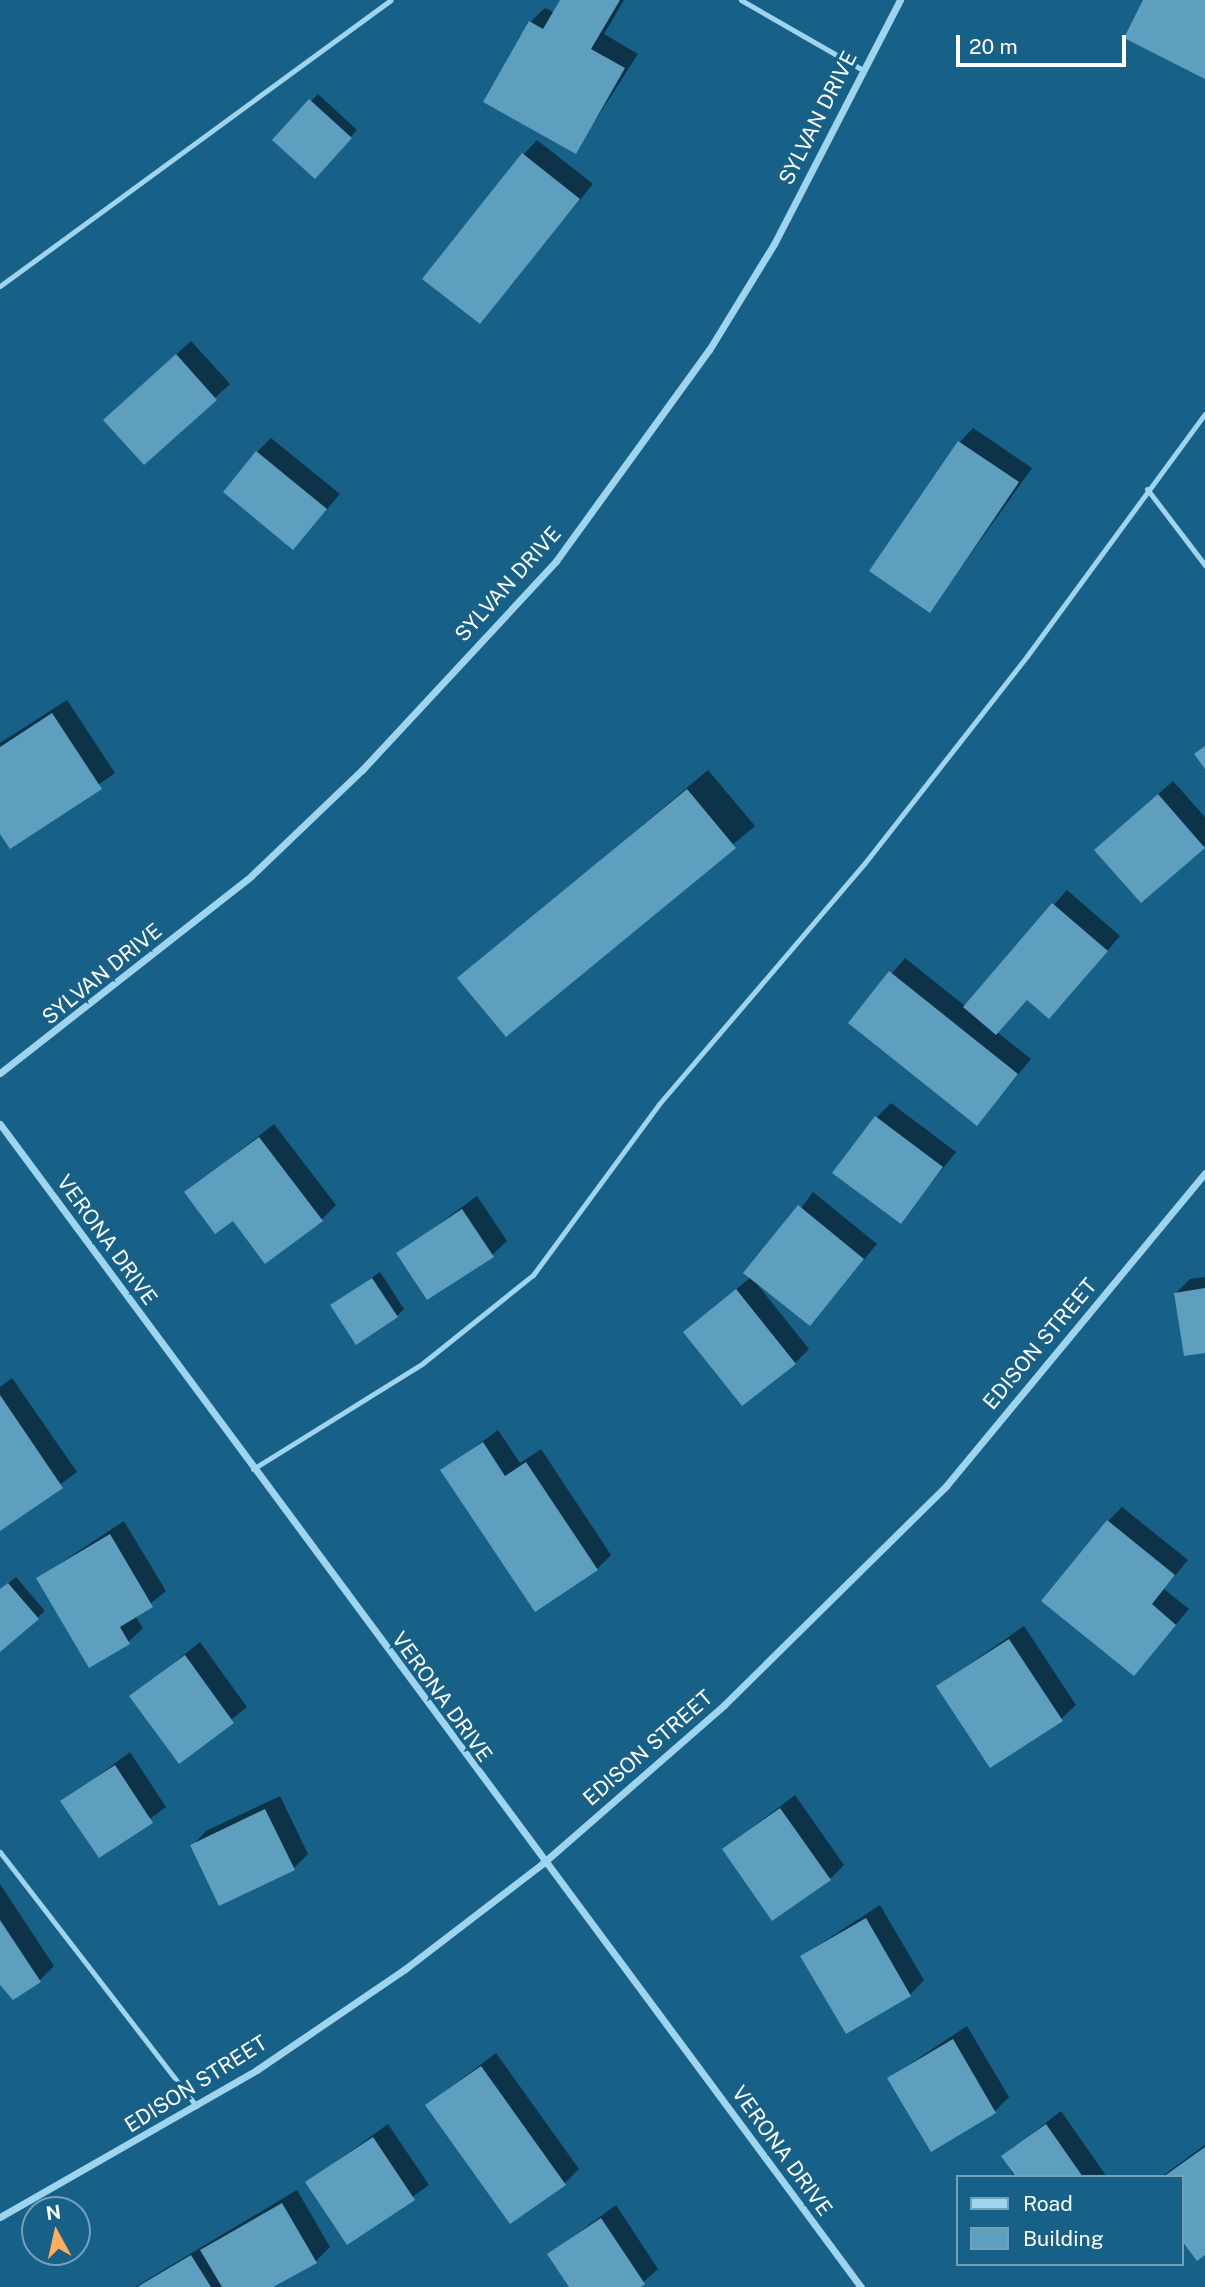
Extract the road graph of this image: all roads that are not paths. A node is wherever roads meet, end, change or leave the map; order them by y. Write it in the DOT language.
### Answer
graph roads {
  1 [pos="391,0"];
  2 [pos="741,0"];
  3 [pos="900,0"];
  4 [pos="861,69"];
  5 [pos="0,286"];
  6 [pos="1205,414"];
  7 [pos="1147,489"];
  8 [pos="1205,565"];
  9 [pos="0,1073"];
  10 [pos="0,1124"];
  11 [pos="1205,1173"];
  12 [pos="253,1469"];
  13 [pos="0,1852"];
  14 [pos="542,1864"];
  15 [pos="196,2106"];
  16 [pos="0,2217"];
  17 [pos="861,2287"];
  1 -- 5 [label="lane"];
  2 -- 4 [label="lane"];
  3 -- 4 [label="street, SYLVAN DRIVE"];
  4 -- 9 [label="street, SYLVAN DRIVE"];
  6 -- 7 [label="lane"];
  7 -- 8 [label="lane"];
  7 -- 12 [label="lane"];
  10 -- 12 [label="street, VERONA DRIVE"];
  11 -- 14 [label="street, EDISON STREET"];
  12 -- 14 [label="street, VERONA DRIVE"];
  13 -- 15 [label="lane"];
  14 -- 15 [label="street, EDISON STREET"];
  14 -- 17 [label="street, VERONA DRIVE"];
  15 -- 16 [label="street, EDISON STREET"];
}
